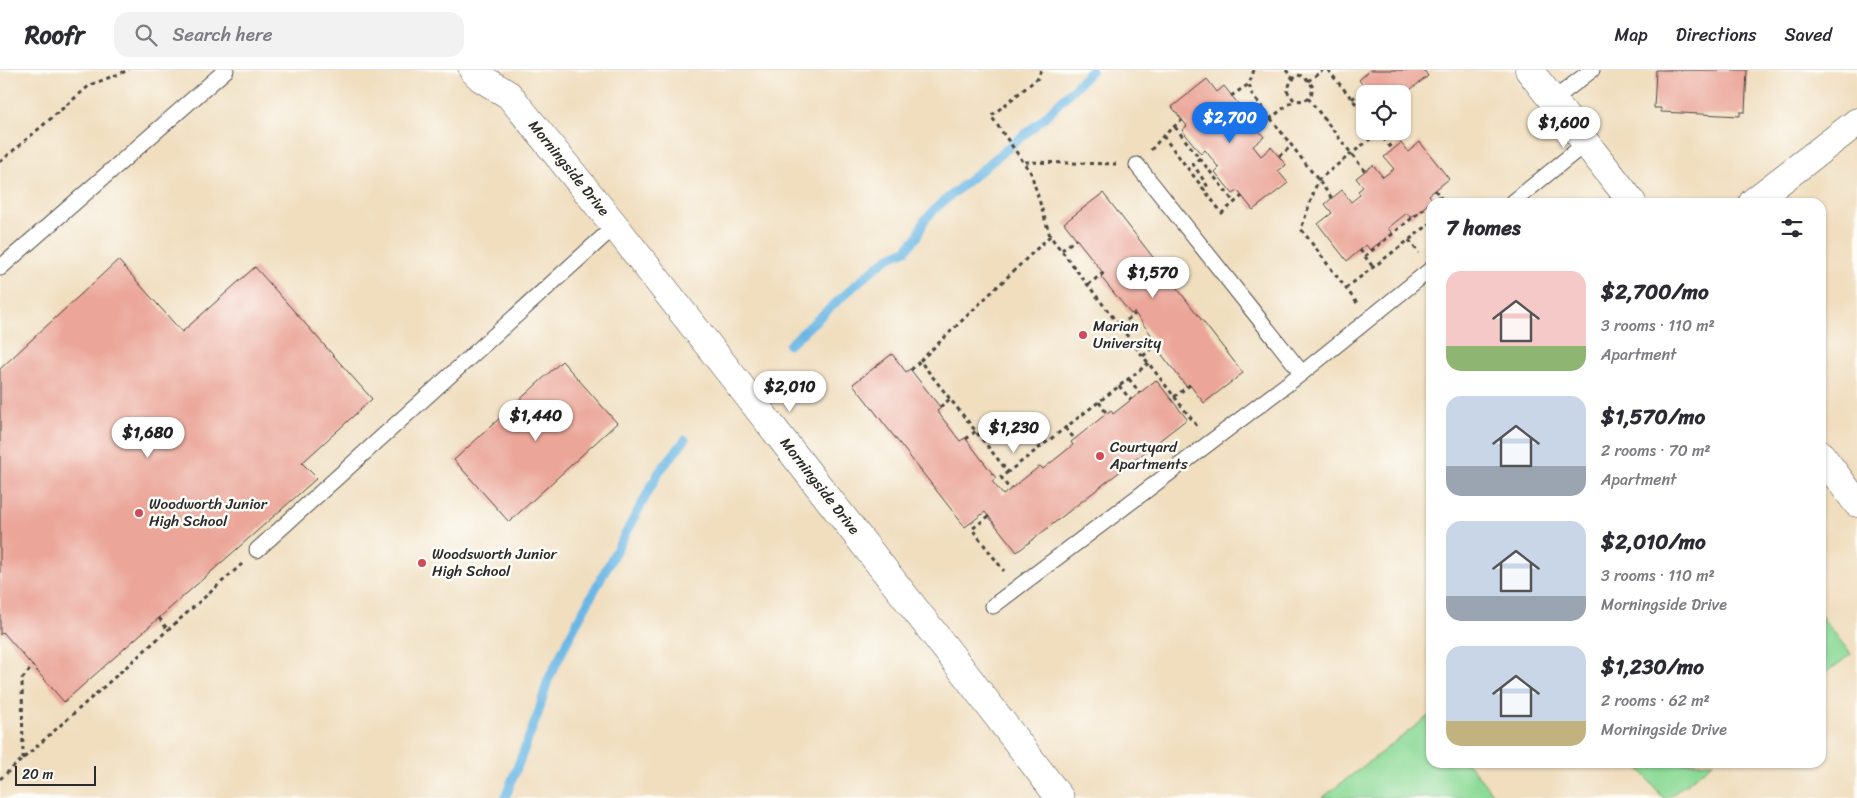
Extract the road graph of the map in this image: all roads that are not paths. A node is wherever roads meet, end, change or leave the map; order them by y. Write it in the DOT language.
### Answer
graph roads {
  1 [pos="226,70"];
  2 [pos="473,70"];
  3 [pos="1529,70"];
  4 [pos="1592,70"];
  5 [pos="1553,100"];
  6 [pos="1857,122"];
  7 [pos="1586,143"];
  8 [pos="1138,165"];
  9 [pos="1517,198"];
  10 [pos="1629,198"];
  11 [pos="1758,198"];
  12 [pos="615,226"];
  13 [pos="0,268"];
  14 [pos="1426,273"];
  15 [pos="1302,373"];
  16 [pos="1826,462"];
  17 [pos="1857,503"];
  18 [pos="257,550"];
  19 [pos="994,606"];
  20 [pos="1060,798"];
  1 -- 13 [label="lane"];
  2 -- 12 [label="street, Morningside Drive"];
  3 -- 5 [label="street"];
  4 -- 5 [label="lane"];
  5 -- 7 [label="street"];
  6 -- 11 [label="street"];
  7 -- 9 [label="lane"];
  7 -- 10 [label="street"];
  8 -- 15 [label="lane"];
  12 -- 18 [label="lane"];
  12 -- 20 [label="street, Morningside Drive"];
  14 -- 15 [label="lane"];
  15 -- 19 [label="lane"];
  16 -- 17 [label="street"];
}
